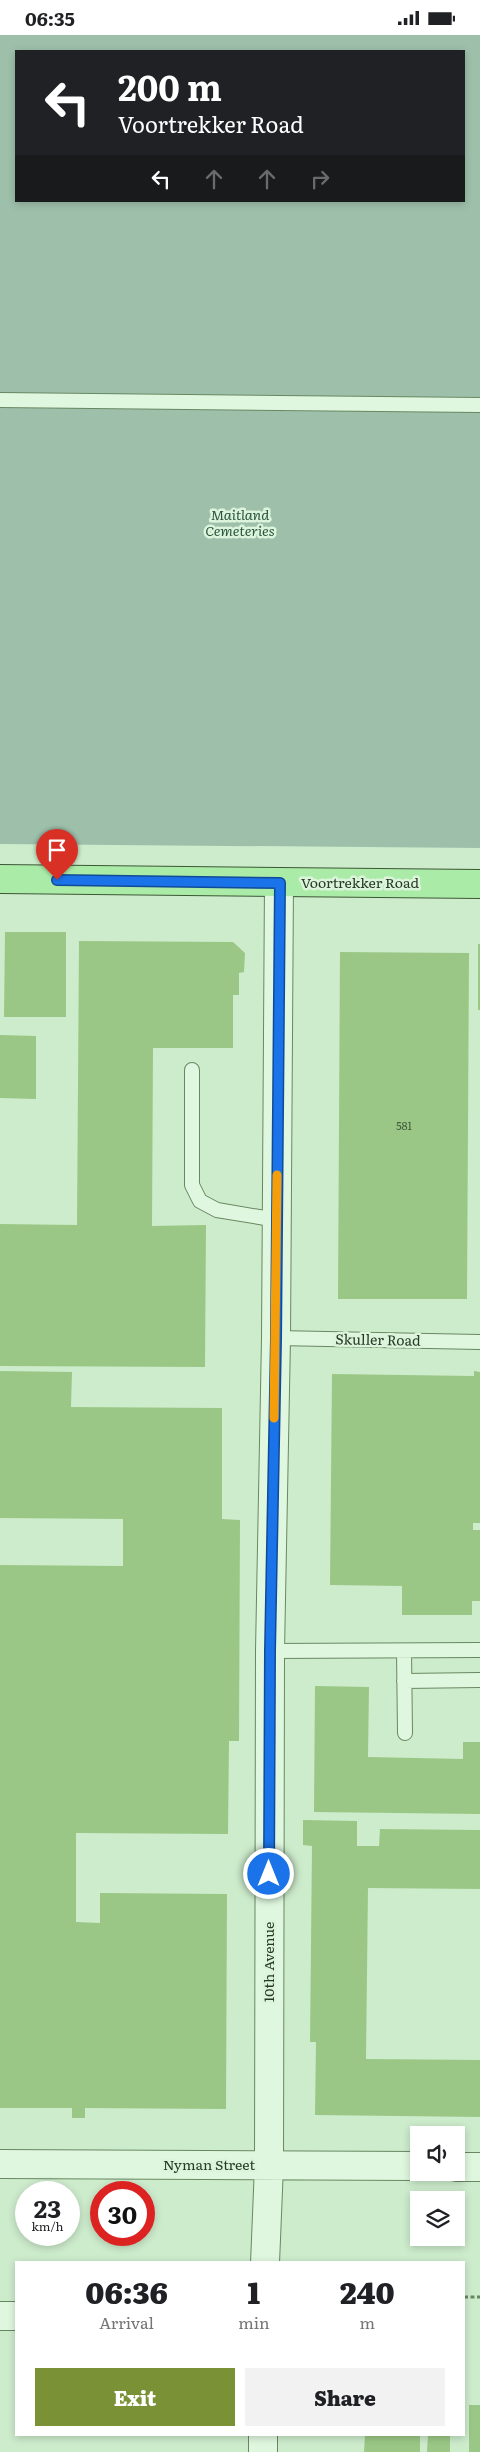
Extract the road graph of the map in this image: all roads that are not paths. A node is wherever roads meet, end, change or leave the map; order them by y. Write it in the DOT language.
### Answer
graph roads {
  1 [pos="0,400"];
  2 [pos="480,405"];
  3 [pos="0,879"];
  4 [pos="280,883"];
  5 [pos="480,884"];
  6 [pos="192,1070"];
  7 [pos="277,1220"];
  8 [pos="276,1339"];
  9 [pos="480,1342"];
  10 [pos="270,1651"];
  11 [pos="404,1651"];
  12 [pos="480,1651"];
  13 [pos="480,1680"];
  14 [pos="404,1681"];
  15 [pos="405,1733"];
  16 [pos="0,2165"];
  17 [pos="269,2166"];
  18 [pos="410,2167"];
  19 [pos="465,2167"];
  20 [pos="480,2167"];
  21 [pos="265,2261"];
  22 [pos="0,2316"];
  23 [pos="15,2316"];
  24 [pos="263,2436"];
  25 [pos="263,2452"];
  1 -- 2 [label="lane"];
  3 -- 4 [label="main road, Voortrekker Road"];
  4 -- 5 [label="main road, Voortrekker Road"];
  4 -- 7 [label="street, 10th Avenue"];
  6 -- 7 [label="lane"];
  7 -- 8 [label="street, 10th Avenue"];
  8 -- 9 [label="lane, Skuller Road"];
  8 -- 10 [label="street, 10th Avenue"];
  10 -- 11 [label="lane"];
  10 -- 17 [label="street, 10th Avenue"];
  11 -- 12 [label="lane"];
  11 -- 14 [label="lane"];
  13 -- 14 [label="lane"];
  14 -- 15 [label="lane"];
  16 -- 17 [label="street, Nyman Street"];
  17 -- 18 [label="street, Nyman Street"];
  17 -- 21 [label="street, 10th Avenue"];
  19 -- 20 [label="street"];
  22 -- 23 [label="street"];
  24 -- 25 [label="street"];
}
